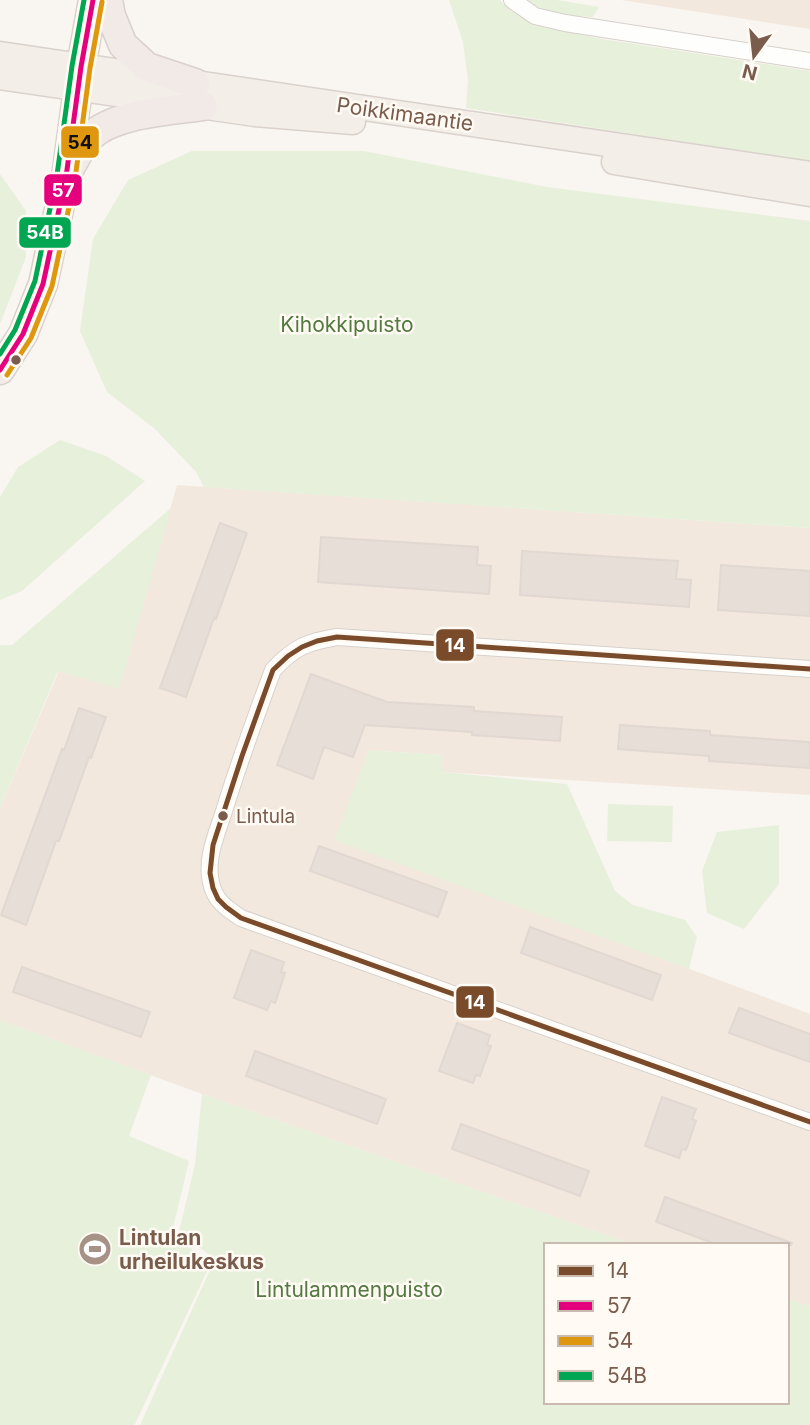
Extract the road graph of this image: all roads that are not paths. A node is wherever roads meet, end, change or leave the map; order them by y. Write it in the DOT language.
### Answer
graph roads {
  1 [pos="93,0"];
  2 [pos="108,0"];
  3 [pos="512,0"];
  4 [pos="0,54"];
  5 [pos="810,61"];
  6 [pos="0,77"];
  7 [pos="80,78"];
  8 [pos="199,95"];
  9 [pos="810,174"];
  10 [pos="66,177"];
  11 [pos="810,194"];
  12 [pos="0,370"];
  13 [pos="810,669"];
  14 [pos="810,1122"];
  1 -- 7 [label="highway"];
  2 -- 8 [label="highway"];
  3 -- 5 [label="street"];
  4 -- 7 [label="main road, Poikkimaantie"];
  6 -- 7 [label="main road, Poikkimaantie"];
  7 -- 8 [label="main road, Poikkimaantie"];
  7 -- 10 [label="highway"];
  8 -- 9 [label="main road, Poikkimaantie"];
  8 -- 10 [label="highway"];
  8 -- 11 [label="main road, Poikkimaantie"];
  10 -- 12 [label="highway"];
  13 -- 14 [label="street"];
}
